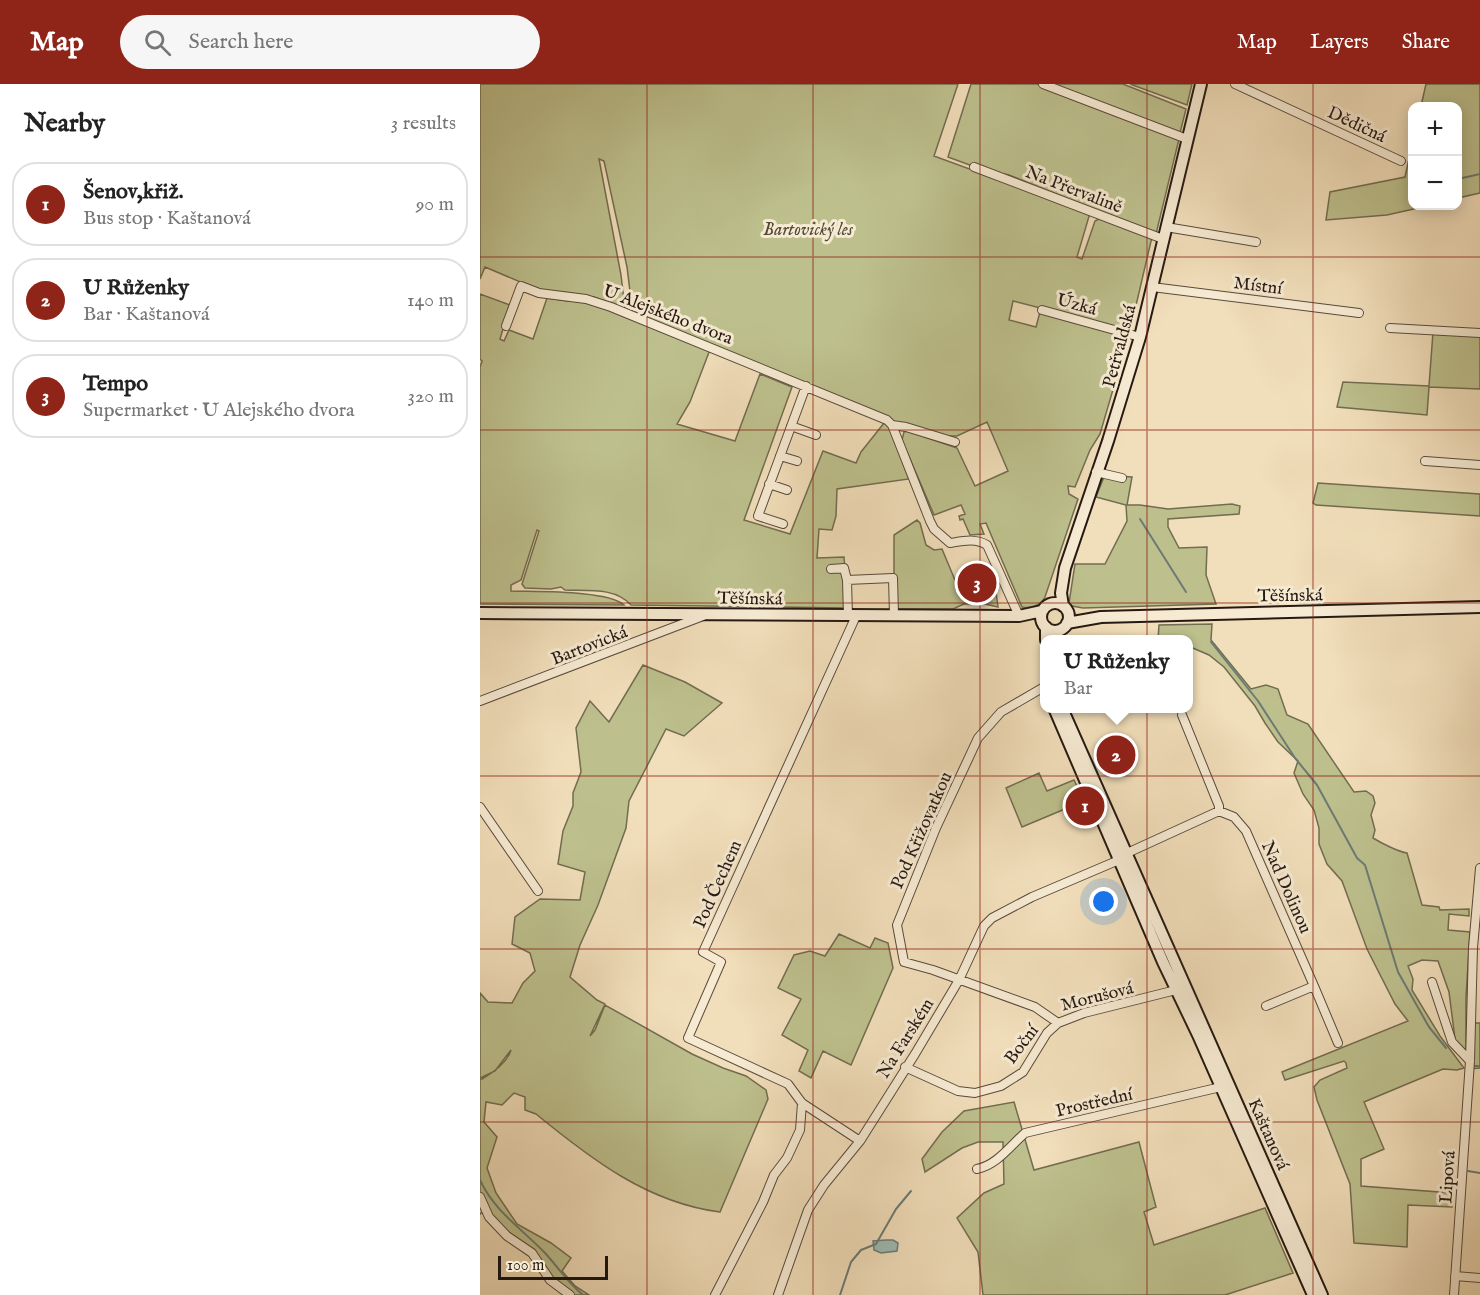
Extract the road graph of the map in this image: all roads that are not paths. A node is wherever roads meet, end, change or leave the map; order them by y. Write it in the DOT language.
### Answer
graph roads {
  1 [pos="1043,84"];
  2 [pos="1201,84"];
  3 [pos="1234,84"];
  4 [pos="1187,139"];
  5 [pos="1401,161"];
  6 [pos="974,167"];
  7 [pos="1166,227"];
  8 [pos="1163,239"];
  9 [pos="1256,242"];
  10 [pos="1152,287"];
  11 [pos="1042,310"];
  12 [pos="1359,313"];
  13 [pos="506,326"];
  14 [pos="1390,328"];
  15 [pos="1480,333"];
  16 [pos="1140,337"];
  17 [pos="806,386"];
  18 [pos="892,425"];
  19 [pos="791,426"];
  20 [pos="816,435"];
  21 [pos="955,442"];
  22 [pos="780,456"];
  23 [pos="797,461"];
  24 [pos="1425,461"];
  25 [pos="1480,465"];
  26 [pos="1096,472"];
  27 [pos="1122,478"];
  28 [pos="770,484"];
  29 [pos="787,490"];
  30 [pos="783,524"];
  31 [pos="1065,568"];
  32 [pos="831,569"];
  33 [pos="847,580"];
  34 [pos="1480,607"];
  35 [pos="1065,608"];
  36 [pos="480,613"];
  37 [pos="707,614"];
  38 [pos="894,615"];
  39 [pos="852,616"];
  40 [pos="1019,616"];
  41 [pos="1045,616"];
  42 [pos="1101,617"];
  43 [pos="1060,631"];
  44 [pos="1046,635"];
  45 [pos="1040,689"];
  46 [pos="480,701"];
  47 [pos="1056,713"];
  48 [pos="1064,713"];
  49 [pos="1182,714"];
  50 [pos="480,807"];
  51 [pos="1219,811"];
  52 [pos="1122,857"];
  53 [pos="1480,868"];
  54 [pos="538,891"];
  55 [pos="959,980"];
  56 [pos="1432,982"];
  57 [pos="1314,986"];
  58 [pos="1182,988"];
  59 [pos="1266,1006"];
  60 [pos="1058,1023"];
  61 [pos="1338,1042"];
  62 [pos="1470,1061"];
  63 [pos="905,1067"];
  64 [pos="1225,1086"];
  65 [pos="802,1103"];
  66 [pos="860,1141"];
  67 [pos="977,1169"];
  68 [pos="480,1197"];
  69 [pos="1455,1276"];
  70 [pos="1480,1278"];
  71 [pos="570,1295"];
  72 [pos="715,1295"];
  73 [pos="778,1295"];
  74 [pos="1313,1295"];
  75 [pos="1322,1295"];
  76 [pos="1454,1295"];
  1 -- 4 [label="street"];
  2 -- 4 [label="main road, Petřvaldská"];
  3 -- 5 [label="street, Dědičná"];
  4 -- 7 [label="main road, Petřvaldská"];
  6 -- 8 [label="street, Na Přervalině"];
  7 -- 8 [label="main road, Petřvaldská"];
  7 -- 9 [label="street"];
  8 -- 10 [label="main road, Petřvaldská"];
  10 -- 12 [label="street, Místní"];
  10 -- 16 [label="main road, Petřvaldská"];
  11 -- 16 [label="street, Úzká"];
  13 -- 17 [label="street, U Alejského dvora"];
  14 -- 15 [label="street"];
  16 -- 26 [label="main road, Petřvaldská"];
  17 -- 18 [label="street, U Alejského dvora"];
  17 -- 19 [label="street"];
  18 -- 21 [label="street, U Alejského dvora"];
  18 -- 40 [label="street"];
  19 -- 20 [label="street"];
  19 -- 22 [label="street"];
  22 -- 23 [label="street"];
  22 -- 28 [label="street"];
  24 -- 25 [label="street"];
  26 -- 27 [label="street"];
  26 -- 31 [label="main road, Petřvaldská"];
  28 -- 29 [label="street"];
  28 -- 30 [label="street"];
  31 -- 35 [label="main road, Petřvaldská"];
  31 -- 41 [label="main road, Petřvaldská"];
  32 -- 33 [label="street"];
  33 -- 38 [label="street"];
  33 -- 39 [label="street"];
  34 -- 42 [label="main road, Těšínská"];
  35 -- 41 [label="main road, Těšínská"];
  35 -- 42 [label="main road, Těšínská"];
  35 -- 43 [label="main road, Petřvaldská"];
  36 -- 37 [label="main road, Těšínská"];
  37 -- 39 [label="main road, Těšínská"];
  37 -- 46 [label="street, Bartovická"];
  38 -- 39 [label="main road, Těšínská"];
  38 -- 40 [label="main road, Těšínská"];
  39 -- 65 [label="street, Pod Čechem"];
  40 -- 41 [label="main road, Těšínská"];
  41 -- 43 [label="main road"];
  41 -- 44 [label="main road"];
  42 -- 43 [label="main road, Těšínská"];
  45 -- 55 [label="street, Pod Křižovatkou"];
  47 -- 52 [label="main road, Kaštanová"];
  48 -- 52 [label="main road, Kaštanová"];
  49 -- 51 [label="street"];
  50 -- 54 [label="street"];
  51 -- 52 [label="street, Na Farském"];
  51 -- 57 [label="street, Nad Dolinou"];
  52 -- 55 [label="street, Na Farském"];
  52 -- 58 [label="main road, Kaštanová"];
  53 -- 62 [label="street, Lipová"];
  55 -- 60 [label="street, Morušová"];
  55 -- 63 [label="street, Na Farském"];
  56 -- 62 [label="street"];
  57 -- 59 [label="street"];
  57 -- 61 [label="street, Nad Dolinou"];
  58 -- 60 [label="street, Morušová"];
  58 -- 64 [label="main road, Kaštanová"];
  60 -- 63 [label="street, Boční"];
  62 -- 69 [label="street, Lipová"];
  63 -- 66 [label="street, Na Farském"];
  64 -- 67 [label="street, Prostřední"];
  64 -- 74 [label="main road, Kaštanová"];
  64 -- 75 [label="main road, Kaštanová"];
  65 -- 66 [label="street, Pod Čechem"];
  65 -- 72 [label="street"];
  66 -- 73 [label="street, Na Farském"];
  68 -- 71 [label="street"];
  69 -- 70 [label="street"];
  69 -- 76 [label="street, Lipová"];
}
